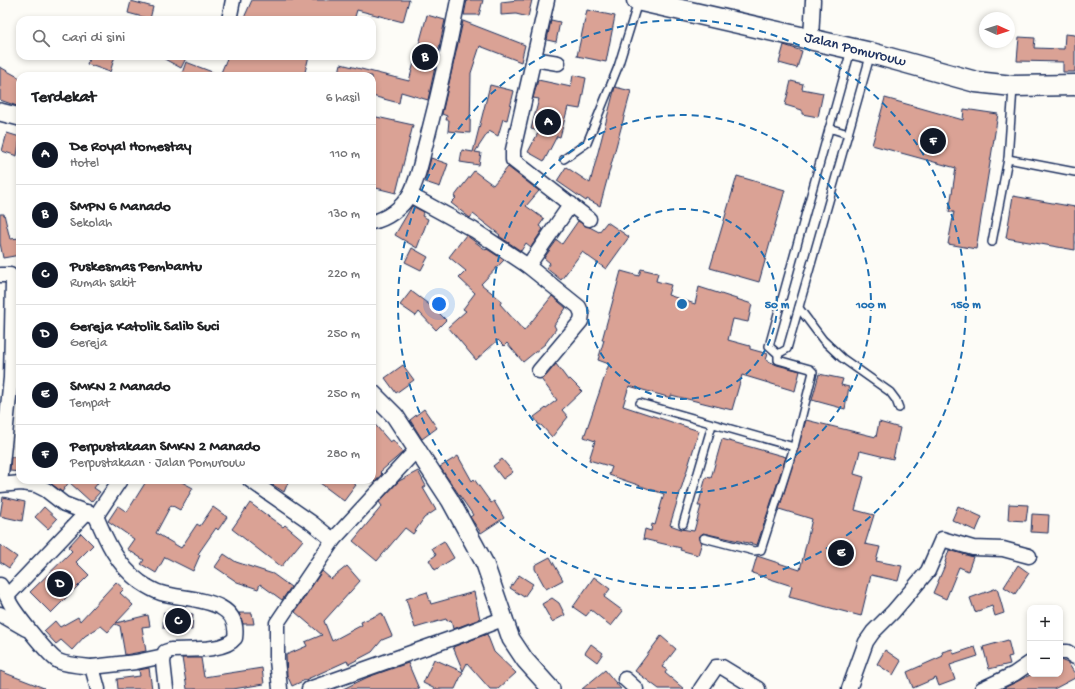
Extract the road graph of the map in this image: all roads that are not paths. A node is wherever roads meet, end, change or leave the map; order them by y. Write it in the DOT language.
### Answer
graph roads {
  1 [pos="233,0"];
  2 [pos="458,0"];
  3 [pos="547,0"];
  4 [pos="813,0"];
  5 [pos="647,1"];
  6 [pos="230,16"];
  7 [pos="811,39"];
  8 [pos="851,48"];
  9 [pos="871,53"];
  10 [pos="534,59"];
  11 [pos="558,63"];
  12 [pos="1075,85"];
  13 [pos="1013,86"];
  14 [pos="0,112"];
  15 [pos="16,116"];
  16 [pos="829,128"];
  17 [pos="848,134"];
  18 [pos="564,159"];
  19 [pos="1008,159"];
  20 [pos="1075,172"];
  21 [pos="410,194"];
  22 [pos="571,204"];
  23 [pos="589,219"];
  24 [pos="376,221"];
  25 [pos="992,242"];
  26 [pos="528,266"];
  27 [pos="0,275"];
  28 [pos="799,308"];
  29 [pos="778,354"];
  30 [pos="538,371"];
  31 [pos="376,397"];
  32 [pos="640,403"];
  33 [pos="899,408"];
  34 [pos="712,425"];
  35 [pos="794,447"];
  36 [pos="418,448"];
  37 [pos="16,483"];
  38 [pos="0,484"];
  39 [pos="28,484"];
  40 [pos="117,484"];
  41 [pos="256,484"];
  42 [pos="92,514"];
  43 [pos="683,524"];
  44 [pos="337,535"];
  45 [pos="704,538"];
  46 [pos="1029,556"];
  47 [pos="0,585"];
  48 [pos="8,598"];
  49 [pos="0,614"];
  50 [pos="505,618"];
  51 [pos="30,631"];
  52 [pos="1063,652"];
  53 [pos="164,656"];
  54 [pos="1075,657"];
  55 [pos="1027,665"];
  56 [pos="92,667"];
  57 [pos="625,679"];
  58 [pos="98,689"];
  59 [pos="166,689"];
  60 [pos="280,689"];
  61 [pos="309,689"];
  62 [pos="551,689"];
  63 [pos="636,689"];
  64 [pos="701,689"];
  65 [pos="758,689"];
  66 [pos="849,689"];
  67 [pos="982,689"];
  1 -- 6 [label="street"];
  2 -- 21 [label="street"];
  3 -- 10 [label="street"];
  4 -- 7 [label="street"];
  5 -- 7 [label="main road, Jalan Pomurouw"];
  5 -- 18 [label="lane"];
  7 -- 8 [label="main road, Jalan Pomurouw"];
  8 -- 9 [label="main road, Jalan Pomurouw"];
  8 -- 16 [label="lane"];
  9 -- 13 [label="main road, Jalan Pomurouw"];
  9 -- 17 [label="lane"];
  10 -- 11 [label="street"];
  10 -- 22 [label="street"];
  12 -- 13 [label="main road, Jalan Pomurouw"];
  13 -- 19 [label="lane"];
  14 -- 15 [label="street"];
  16 -- 17 [label="lane"];
  16 -- 29 [label="lane"];
  17 -- 28 [label="lane"];
  19 -- 20 [label="lane"];
  19 -- 25 [label="lane"];
  21 -- 24 [label="street"];
  21 -- 26 [label="street"];
  22 -- 23 [label="street"];
  22 -- 26 [label="street"];
  26 -- 30 [label="street"];
  27 -- 38 [label="street"];
  28 -- 29 [label="lane"];
  28 -- 33 [label="lane"];
  29 -- 35 [label="lane"];
  31 -- 36 [label="street"];
  32 -- 34 [label="lane"];
  34 -- 35 [label="lane"];
  34 -- 43 [label="lane"];
  35 -- 45 [label="lane"];
  36 -- 44 [label="street"];
  36 -- 50 [label="street"];
  37 -- 38 [label="street"];
  39 -- 42 [label="street"];
  40 -- 42 [label="street"];
  41 -- 44 [label="street"];
  42 -- 48 [label="street"];
  42 -- 53 [label="street"];
  44 -- 60 [label="street"];
  46 -- 66 [label="street"];
  47 -- 48 [label="street"];
  48 -- 51 [label="street"];
  49 -- 51 [label="street"];
  50 -- 61 [label="street"];
  50 -- 62 [label="street"];
  51 -- 56 [label="street"];
  52 -- 54 [label="street"];
  53 -- 56 [label="street"];
  53 -- 59 [label="street"];
  55 -- 67 [label="street"];
  56 -- 58 [label="street"];
  57 -- 63 [label="street"];
  64 -- 65 [label="street"];
}
